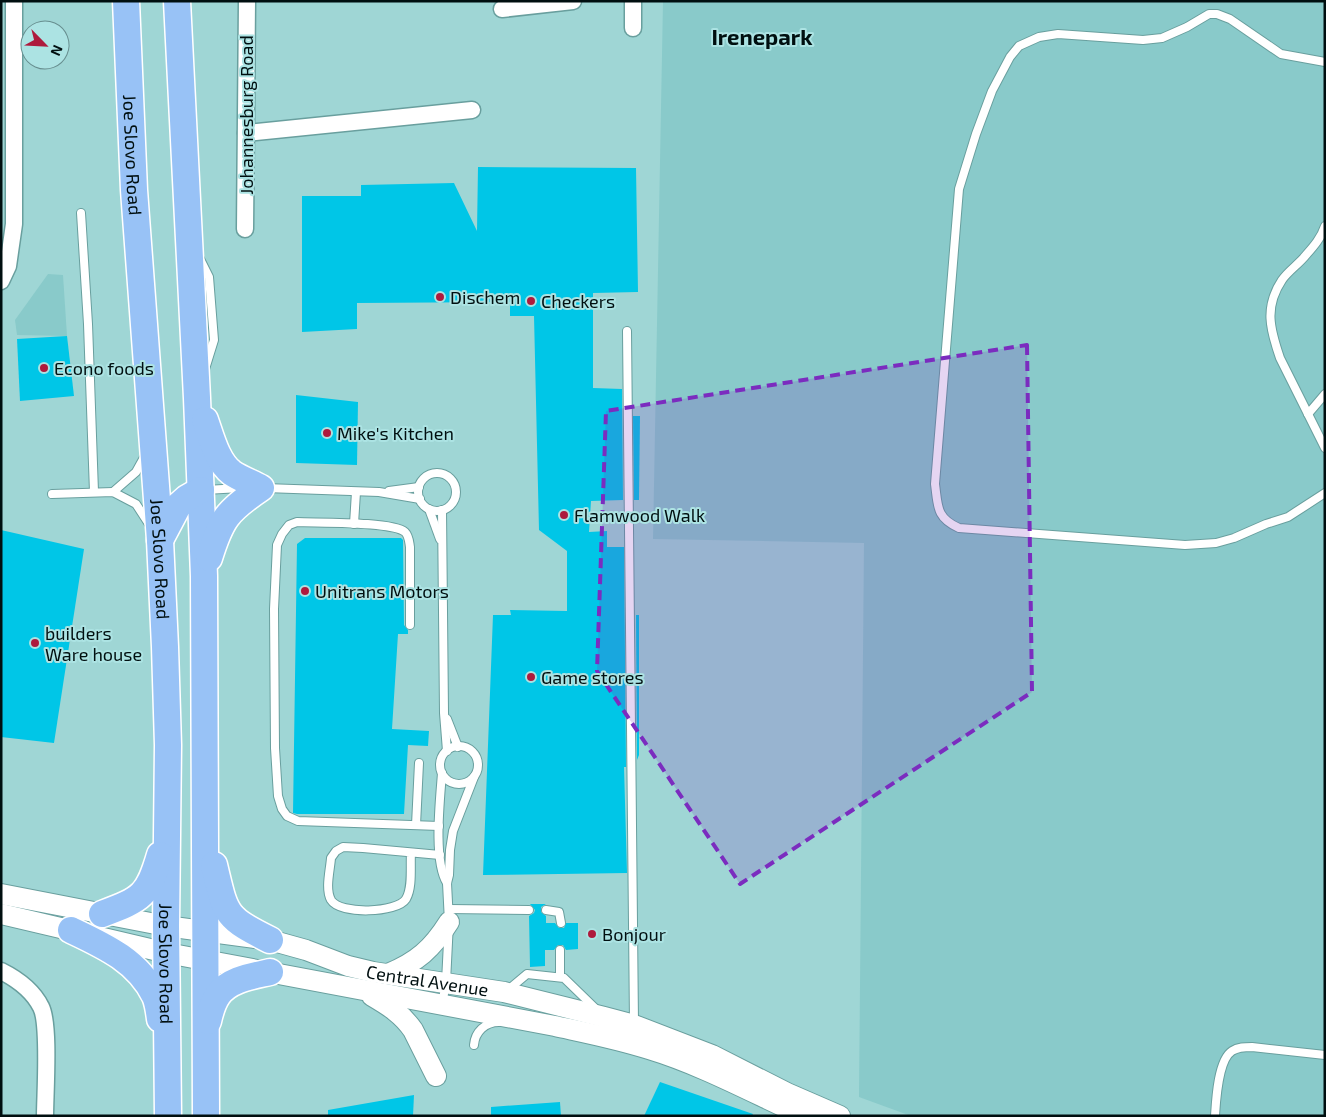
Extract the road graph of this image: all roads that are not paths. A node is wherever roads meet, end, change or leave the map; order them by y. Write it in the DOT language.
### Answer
graph roads {
  1 [pos="14,1"];
  2 [pos="126,1"];
  3 [pos="177,1"];
  4 [pos="247,1"];
  5 [pos="573,1"];
  6 [pos="633,1"];
  7 [pos="502,9"];
  8 [pos="633,28"];
  9 [pos="1325,62"];
  10 [pos="472,110"];
  11 [pos="246,133"];
  12 [pos="81,213"];
  13 [pos="1325,226"];
  14 [pos="245,229"];
  15 [pos="1323,240"];
  16 [pos="1,281"];
  17 [pos="627,331"];
  18 [pos="197,394"];
  19 [pos="1325,394"];
  20 [pos="1308,414"];
  21 [pos="152,440"];
  22 [pos="1325,448"];
  23 [pos="419,487"];
  24 [pos="261,488"];
  25 [pos="201,490"];
  26 [pos="94,492"];
  27 [pos="113,492"];
  28 [pos="356,492"];
  29 [pos="379,492"];
  30 [pos="1325,493"];
  31 [pos="52,494"];
  32 [pos="420,499"];
  33 [pos="429,508"];
  34 [pos="442,510"];
  35 [pos="354,524"];
  36 [pos="160,540"];
  37 [pos="441,543"];
  38 [pos="204,576"];
  39 [pos="410,625"];
  40 [pos="444,713"];
  41 [pos="458,747"];
  42 [pos="447,751"];
  43 [pos="419,763"];
  44 [pos="442,773"];
  45 [pos="474,777"];
  46 [pos="204,823"];
  47 [pos="416,825"];
  48 [pos="439,826"];
  49 [pos="166,834"];
  50 [pos="411,853"];
  51 [pos="440,856"];
  52 [pos="446,884"];
  53 [pos="1,893"];
  54 [pos="529,910"];
  55 [pos="546,910"];
  56 [pos="1,914"];
  57 [pos="102,914"];
  58 [pos="449,915"];
  59 [pos="561,923"];
  60 [pos="166,926"];
  61 [pos="71,930"];
  62 [pos="205,930"];
  63 [pos="270,940"];
  64 [pos="560,950"];
  65 [pos="167,953"];
  66 [pos="204,960"];
  67 [pos="1,971"];
  68 [pos="270,972"];
  69 [pos="388,974"];
  70 [pos="560,976"];
  71 [pos="446,982"];
  72 [pos="362,990"];
  73 [pos="504,992"];
  74 [pos="442,1005"];
  75 [pos="604,1017"];
  76 [pos="634,1025"];
  77 [pos="555,1026"];
  78 [pos="206,1027"];
  79 [pos="474,1045"];
  80 [pos="1325,1055"];
  81 [pos="168,1056"];
  82 [pos="436,1076"];
  83 [pos="45,1116"];
  84 [pos="168,1116"];
  85 [pos="206,1116"];
  86 [pos="804,1116"];
  87 [pos="840,1116"];
  88 [pos="1215,1116"];
  1 -- 16 [label="street"];
  2 -- 21 [label="highway, Joe Slovo Road"];
  3 -- 18 [label="highway"];
  4 -- 11 [label="street, Johannesburg Road"];
  5 -- 7 [label="street"];
  6 -- 8 [label="street"];
  9 -- 30 [label="lane"];
  10 -- 11 [label="street"];
  11 -- 14 [label="street, Johannesburg Road"];
  12 -- 26 [label="lane"];
  13 -- 15 [label="lane"];
  15 -- 20 [label="lane"];
  17 -- 76 [label="lane"];
  18 -- 24 [label="highway"];
  18 -- 25 [label="highway"];
  19 -- 20 [label="lane"];
  20 -- 22 [label="lane"];
  21 -- 27 [label="lane"];
  21 -- 36 [label="highway, Joe Slovo Road"];
  23 -- 29 [label="lane"];
  23 -- 32 [label="lane"];
  23 -- 34 [label="lane"];
  24 -- 25 [label="lane"];
  24 -- 28 [label="lane"];
  24 -- 38 [label="highway"];
  25 -- 36 [label="highway"];
  25 -- 38 [label="highway"];
  26 -- 27 [label="lane"];
  26 -- 31 [label="lane"];
  27 -- 36 [label="lane"];
  28 -- 29 [label="lane"];
  28 -- 35 [label="lane"];
  29 -- 32 [label="lane"];
  32 -- 33 [label="lane"];
  33 -- 34 [label="lane"];
  33 -- 37 [label="lane"];
  34 -- 37 [label="lane"];
  35 -- 39 [label="lane"];
  35 -- 47 [label="lane"];
  36 -- 49 [label="highway, Joe Slovo Road"];
  37 -- 40 [label="lane"];
  38 -- 46 [label="highway"];
  40 -- 41 [label="lane"];
  40 -- 42 [label="lane"];
  41 -- 42 [label="lane"];
  41 -- 45 [label="lane"];
  42 -- 44 [label="lane"];
  43 -- 47 [label="lane"];
  44 -- 45 [label="lane"];
  44 -- 48 [label="lane"];
  45 -- 52 [label="lane"];
  46 -- 62 [label="highway"];
  46 -- 63 [label="highway"];
  47 -- 48 [label="lane"];
  48 -- 51 [label="lane"];
  49 -- 57 [label="highway"];
  49 -- 60 [label="highway, Joe Slovo Road"];
  50 -- 50 [label="lane"];
  50 -- 51 [label="lane"];
  51 -- 52 [label="lane"];
  52 -- 58 [label="lane"];
  53 -- 57 [label="street, Central Avenue"];
  54 -- 58 [label="lane"];
  55 -- 59 [label="lane"];
  56 -- 61 [label="street, Central Avenue"];
  57 -- 60 [label="street, Central Avenue"];
  58 -- 69 [label="street"];
  58 -- 71 [label="lane"];
  60 -- 62 [label="street, Central Avenue"];
  60 -- 65 [label="highway, Joe Slovo Road"];
  61 -- 65 [label="street, Central Avenue"];
  61 -- 81 [label="highway"];
  62 -- 63 [label="street, Central Avenue"];
  62 -- 66 [label="highway"];
  63 -- 69 [label="street, Central Avenue"];
  64 -- 70 [label="lane"];
  65 -- 66 [label="street, Central Avenue"];
  65 -- 81 [label="highway, Joe Slovo Road"];
  66 -- 68 [label="street, Central Avenue"];
  66 -- 78 [label="highway"];
  67 -- 83 [label="street"];
  68 -- 72 [label="street, Central Avenue"];
  68 -- 78 [label="highway"];
  69 -- 71 [label="street, Central Avenue"];
  70 -- 73 [label="lane"];
  70 -- 75 [label="lane"];
  71 -- 73 [label="street, Central Avenue"];
  71 -- 74 [label="lane"];
  72 -- 74 [label="street, Central Avenue"];
  72 -- 82 [label="street"];
  73 -- 75 [label="street, Central Avenue"];
  74 -- 77 [label="street, Central Avenue"];
  75 -- 76 [label="street, Central Avenue"];
  76 -- 87 [label="street, Central Avenue"];
  77 -- 79 [label="lane"];
  77 -- 86 [label="street, Central Avenue"];
  78 -- 85 [label="highway"];
  80 -- 88 [label="lane"];
  81 -- 84 [label="highway, Joe Slovo Road"];
}
